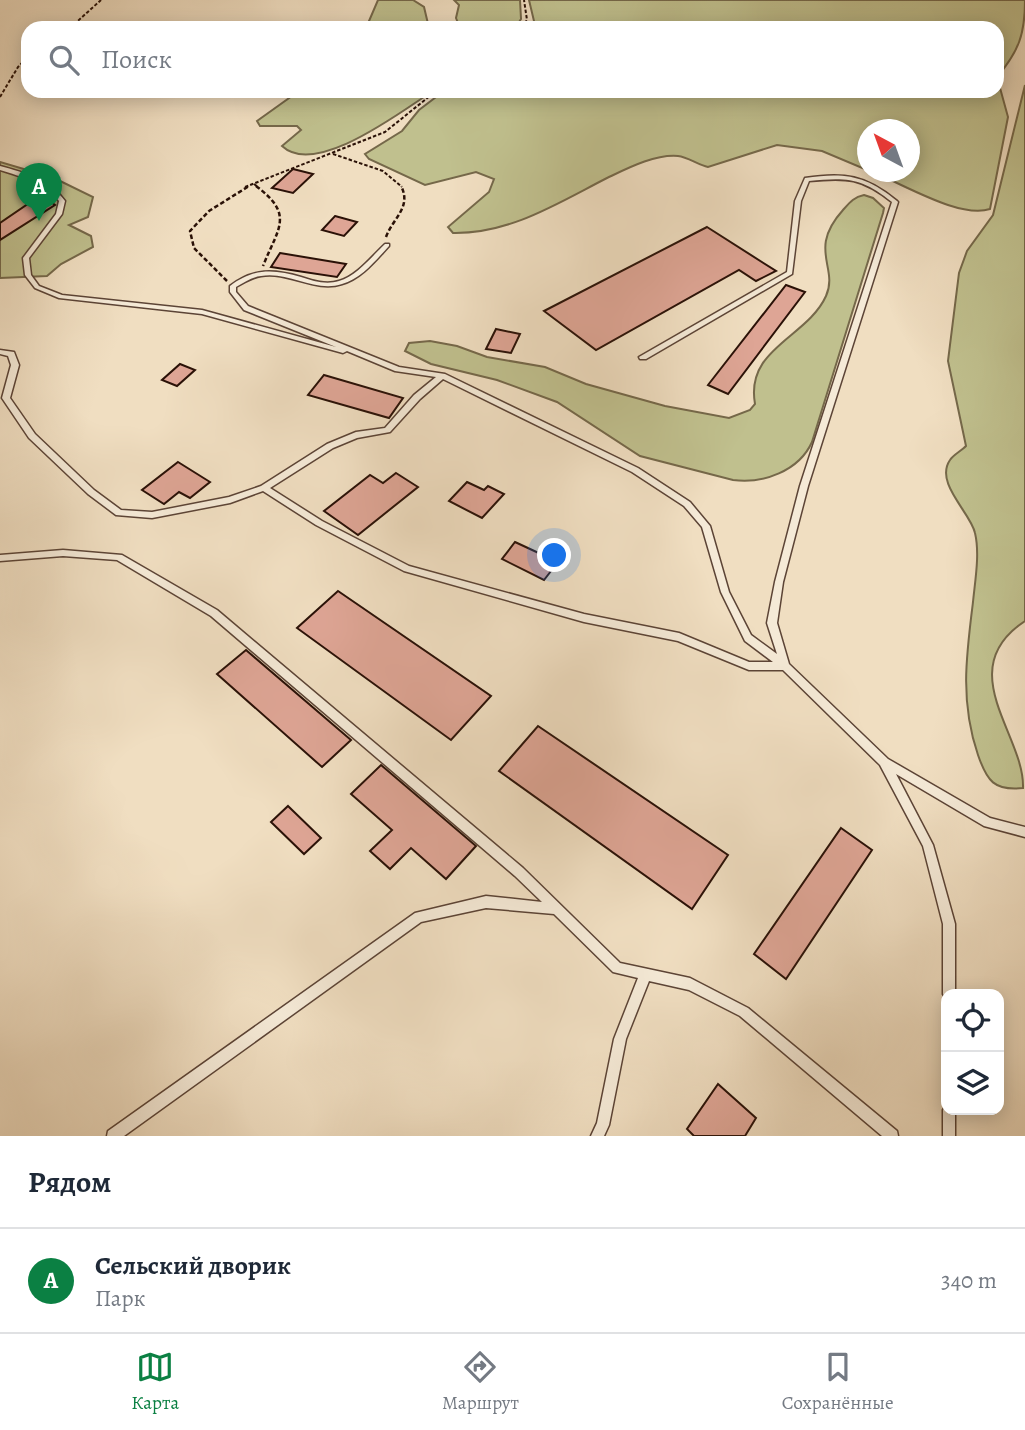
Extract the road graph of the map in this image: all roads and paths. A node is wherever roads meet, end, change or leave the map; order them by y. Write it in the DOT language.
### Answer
graph roads {
  1 [pos="101,0"];
  2 [pos="524,0"];
  3 [pos="78,21"];
  4 [pos="526,21"];
  5 [pos="21,64"];
  6 [pos="0,97"];
  7 [pos="427,98"];
  8 [pos="331,153"];
  9 [pos="0,168"];
  10 [pos="254,184"];
  11 [pos="387,245"];
  12 [pos="260,273"];
  13 [pos="233,286"];
  14 [pos="0,352"];
  15 [pos="362,355"];
  16 [pos="643,357"];
  17 [pos="442,376"];
  18 [pos="264,488"];
  19 [pos="0,558"];
  20 [pos="785,666"];
  21 [pos="884,762"];
  22 [pos="1025,832"];
  23 [pos="556,909"];
  24 [pos="645,975"];
  25 [pos="949,989"];
  26 [pos="949,1115"];
  27 [pos="113,1136"];
  28 [pos="597,1136"];
  29 [pos="892,1136"];
  30 [pos="949,1136"];
  1 -- 3 [label="path"];
  2 -- 4 [label="path"];
  5 -- 6 [label="path"];
  7 -- 8 [label="path"];
  8 -- 10 [label="path"];
  8 -- 11 [label="path"];
  9 -- 15 [label="lane"];
  10 -- 12 [label="path"];
  10 -- 13 [label="path"];
  11 -- 12 [label="lane"];
  12 -- 13 [label="lane"];
  13 -- 15 [label="lane"];
  14 -- 18 [label="lane"];
  15 -- 17 [label="lane"];
  16 -- 20 [label="lane"];
  17 -- 18 [label="lane"];
  17 -- 20 [label="lane"];
  18 -- 20 [label="lane"];
  19 -- 23 [label="lane"];
  20 -- 21 [label="lane"];
  21 -- 22 [label="lane"];
  21 -- 25 [label="lane"];
  23 -- 24 [label="lane"];
  23 -- 27 [label="lane"];
  24 -- 28 [label="lane"];
  24 -- 29 [label="lane"];
  26 -- 30 [label="lane"];
}
